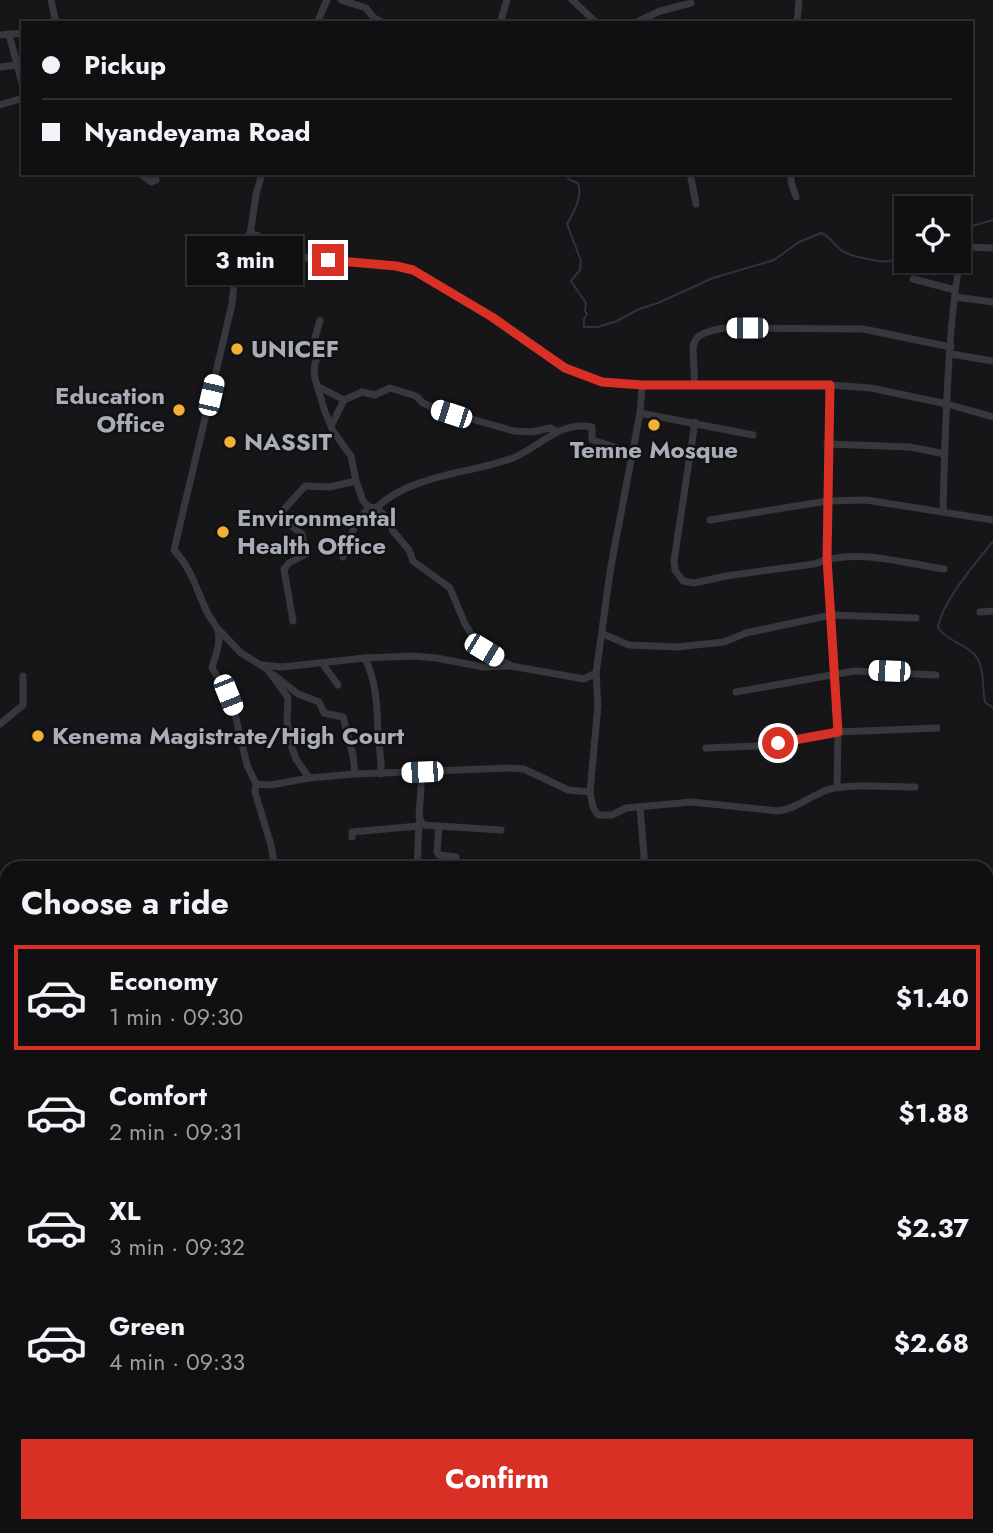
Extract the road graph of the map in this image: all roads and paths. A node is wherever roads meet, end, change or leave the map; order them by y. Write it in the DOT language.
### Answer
graph roads {
  1 [pos="51,0"];
  2 [pos="327,0"];
  3 [pos="341,0"];
  4 [pos="507,0"];
  5 [pos="572,0"];
  6 [pos="799,0"];
  7 [pos="691,3"];
  8 [pos="56,21"];
  9 [pos="318,21"];
  10 [pos="380,21"];
  11 [pos="501,21"];
  12 [pos="595,21"];
  13 [pos="639,21"];
  14 [pos="797,21"];
  15 [pos="4,35"];
  16 [pos="16,65"];
  17 [pos="0,67"];
  18 [pos="21,81"];
  19 [pos="21,99"];
  20 [pos="0,104"];
  21 [pos="141,175"];
  22 [pos="155,175"];
  23 [pos="261,175"];
  24 [pos="690,175"];
  25 [pos="791,175"];
  26 [pos="796,197"];
  27 [pos="696,204"];
  28 [pos="250,234"];
  29 [pos="246,245"];
  30 [pos="259,247"];
  31 [pos="993,248"];
  32 [pos="913,279"];
  33 [pos="955,293"];
  34 [pos="993,302"];
  35 [pos="320,320"];
  36 [pos="951,351"];
  37 [pos="993,361"];
  38 [pos="642,385"];
  39 [pos="694,385"];
  40 [pos="830,385"];
  41 [pos="319,387"];
  42 [pos="345,400"];
  43 [pos="947,404"];
  44 [pos="640,413"];
  45 [pos="993,417"];
  46 [pos="695,422"];
  47 [pos="332,424"];
  48 [pos="556,431"];
  49 [pos="753,435"];
  50 [pos="828,444"];
  51 [pos="631,452"];
  52 [pos="945,454"];
  53 [pos="356,481"];
  54 [pos="827,501"];
  55 [pos="373,508"];
  56 [pos="943,512"];
  57 [pos="710,520"];
  58 [pos="993,520"];
  59 [pos="343,556"];
  60 [pos="827,558"];
  61 [pos="944,569"];
  62 [pos="993,611"];
  63 [pos="980,612"];
  64 [pos="831,615"];
  65 [pos="916,618"];
  66 [pos="293,621"];
  67 [pos="217,628"];
  68 [pos="603,634"];
  69 [pos="365,658"];
  70 [pos="335,662"];
  71 [pos="322,663"];
  72 [pos="259,664"];
  73 [pos="511,666"];
  74 [pos="267,669"];
  75 [pos="596,673"];
  76 [pos="332,674"];
  77 [pos="834,674"];
  78 [pos="936,675"];
  79 [pos="23,676"];
  80 [pos="338,685"];
  81 [pos="736,692"];
  82 [pos="0,724"];
  83 [pos="937,728"];
  84 [pos="838,732"];
  85 [pos="706,748"];
  86 [pos="422,772"];
  87 [pos="355,774"];
  88 [pos="381,774"];
  89 [pos="309,778"];
  90 [pos="256,784"];
  91 [pos="837,787"];
  92 [pos="915,787"];
  93 [pos="590,792"];
  94 [pos="640,807"];
  95 [pos="419,824"];
  96 [pos="439,826"];
  97 [pos="501,830"];
  98 [pos="352,837"];
  99 [pos="274,861"];
  100 [pos="417,861"];
  101 [pos="456,861"];
  102 [pos="644,861"];
  1 -- 8 [label="street"];
  2 -- 9 [label="street"];
  3 -- 10 [label="street"];
  4 -- 11 [label="street"];
  5 -- 12 [label="street"];
  6 -- 14 [label="street"];
  7 -- 13 [label="street"];
  15 -- 16 [label="street"];
  16 -- 17 [label="street"];
  16 -- 18 [label="street"];
  19 -- 20 [label="street"];
  21 -- 22 [label="street"];
  23 -- 28 [label="street"];
  24 -- 27 [label="street"];
  25 -- 26 [label="street"];
  28 -- 29 [label="street"];
  28 -- 30 [label="street"];
  29 -- 30 [label="street"];
  29 -- 67 [label="street"];
  30 -- 38 [label="street"];
  31 -- 33 [label="street"];
  32 -- 33 [label="street"];
  33 -- 34 [label="street"];
  33 -- 36 [label="street"];
  35 -- 41 [label="street"];
  36 -- 37 [label="street"];
  36 -- 39 [label="street"];
  36 -- 43 [label="street"];
  38 -- 39 [label="street"];
  38 -- 44 [label="street"];
  39 -- 40 [label="street"];
  40 -- 43 [label="street"];
  40 -- 50 [label="street"];
  41 -- 42 [label="street"];
  41 -- 47 [label="street"];
  42 -- 47 [label="street"];
  42 -- 48 [label="street"];
  43 -- 45 [label="street"];
  43 -- 52 [label="street"];
  44 -- 46 [label="street"];
  44 -- 51 [label="street"];
  46 -- 49 [label="street"];
  46 -- 60 [label="street"];
  47 -- 53 [label="street"];
  48 -- 51 [label="street"];
  48 -- 55 [label="street"];
  50 -- 52 [label="street"];
  50 -- 54 [label="street"];
  51 -- 68 [label="street"];
  52 -- 56 [label="street"];
  53 -- 55 [label="street"];
  53 -- 66 [label="street"];
  54 -- 56 [label="street"];
  54 -- 57 [label="street"];
  54 -- 60 [label="street"];
  55 -- 59 [label="street"];
  55 -- 73 [label="street"];
  56 -- 58 [label="street"];
  60 -- 61 [label="street"];
  60 -- 64 [label="street"];
  62 -- 63 [label="street"];
  64 -- 65 [label="street"];
  64 -- 68 [label="street"];
  64 -- 77 [label="street"];
  67 -- 72 [label="street"];
  67 -- 90 [label="street"];
  68 -- 75 [label="street"];
  69 -- 70 [label="street"];
  69 -- 73 [label="street"];
  69 -- 88 [label="street"];
  70 -- 71 [label="street"];
  70 -- 76 [label="street"];
  71 -- 72 [label="street"];
  71 -- 76 [label="street"];
  72 -- 74 [label="street"];
  73 -- 75 [label="street"];
  74 -- 87 [label="street"];
  74 -- 89 [label="street"];
  75 -- 93 [label="street"];
  76 -- 80 [label="street"];
  77 -- 78 [label="street"];
  77 -- 81 [label="street"];
  77 -- 84 [label="street"];
  79 -- 82 [label="street"];
  83 -- 84 [label="street"];
  84 -- 85 [label="street"];
  84 -- 91 [label="street"];
  86 -- 88 [label="street"];
  86 -- 93 [label="street"];
  86 -- 95 [label="street"];
  87 -- 88 [label="street"];
  87 -- 89 [label="street"];
  89 -- 90 [label="street"];
  90 -- 99 [label="street"];
  91 -- 92 [label="street"];
  91 -- 94 [label="street"];
  93 -- 94 [label="street"];
  94 -- 102 [label="street"];
  95 -- 96 [label="street"];
  95 -- 98 [label="street"];
  95 -- 100 [label="street"];
  96 -- 97 [label="street"];
  96 -- 101 [label="street"];
}
